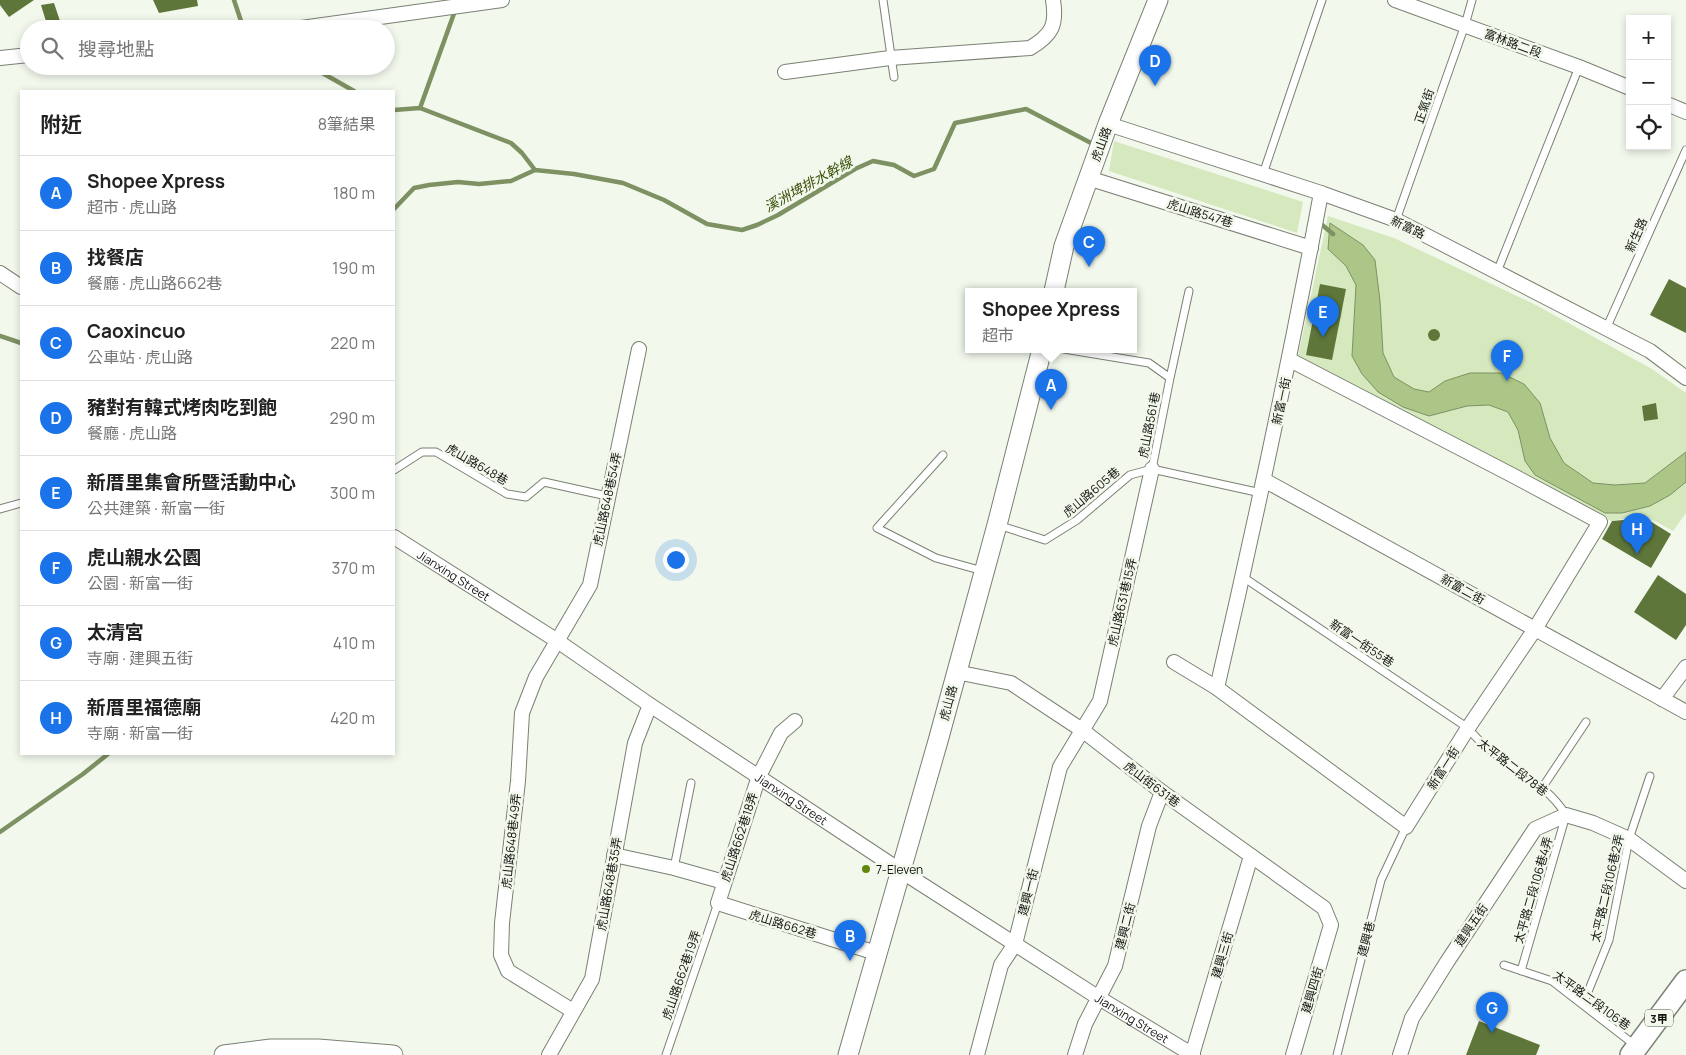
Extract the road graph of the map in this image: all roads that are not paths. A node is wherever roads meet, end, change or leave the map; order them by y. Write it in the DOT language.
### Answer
graph roads {
  1 [pos="502,0"];
  2 [pos="883,0"];
  3 [pos="1053,0"];
  4 [pos="1158,0"];
  5 [pos="1322,0"];
  6 [pos="1395,0"];
  7 [pos="1472,0"];
  8 [pos="359,20"];
  9 [pos="1465,25"];
  10 [pos="20,56"];
  11 [pos="0,58"];
  12 [pos="890,58"];
  13 [pos="1579,67"];
  14 [pos="785,72"];
  15 [pos="894,77"];
  16 [pos="1626,86"];
  17 [pos="1669,105"];
  18 [pos="1686,112"];
  19 [pos="1108,124"];
  20 [pos="1686,150"];
  21 [pos="1263,174"];
  22 [pos="1088,178"];
  23 [pos="1321,192"];
  24 [pos="1396,220"];
  25 [pos="1311,248"];
  26 [pos="1497,272"];
  27 [pos="0,273"];
  28 [pos="20,286"];
  29 [pos="1055,288"];
  30 [pos="1189,291"];
  31 [pos="1606,329"];
  32 [pos="640,349"];
  33 [pos="1041,353"];
  34 [pos="1088,353"];
  35 [pos="1290,360"];
  36 [pos="1170,378"];
  37 [pos="1686,378"];
  38 [pos="943,455"];
  39 [pos="395,469"];
  40 [pos="1152,469"];
  41 [pos="1263,486"];
  42 [pos="607,496"];
  43 [pos="20,504"];
  44 [pos="0,509"];
  45 [pos="997,525"];
  46 [pos="395,537"];
  47 [pos="984,571"];
  48 [pos="1243,578"];
  49 [pos="1535,629"];
  50 [pos="556,640"];
  51 [pos="1174,662"];
  52 [pos="1686,667"];
  53 [pos="956,672"];
  54 [pos="1217,688"];
  55 [pos="1662,699"];
  56 [pos="650,706"];
  57 [pos="1686,712"];
  58 [pos="794,721"];
  59 [pos="1586,722"];
  60 [pos="1468,728"];
  61 [pos="1082,730"];
  62 [pos="759,776"];
  63 [pos="1650,776"];
  64 [pos="691,783"];
  65 [pos="1542,788"];
  66 [pos="1162,792"];
  67 [pos="1566,815"];
  68 [pos="1406,828"];
  69 [pos="1629,839"];
  70 [pos="614,855"];
  71 [pos="1251,856"];
  72 [pos="674,868"];
  73 [pos="900,871"];
  74 [pos="1686,881"];
  75 [pos="724,882"];
  76 [pos="718,903"];
  77 [pos="1331,925"];
  78 [pos="1015,944"];
  79 [pos="876,953"];
  80 [pos="1504,965"];
  81 [pos="1521,970"];
  82 [pos="1686,980"];
  83 [pos="1099,998"];
  84 [pos="1583,1004"];
  85 [pos="573,1011"];
  86 [pos="1634,1051"];
  87 [pos="224,1055"];
  88 [pos="393,1055"];
  89 [pos="549,1055"];
  90 [pos="666,1055"];
  91 [pos="848,1055"];
  92 [pos="977,1055"];
  93 [pos="1075,1055"];
  94 [pos="1193,1055"];
  95 [pos="1293,1055"];
  96 [pos="1337,1055"];
  97 [pos="1400,1055"];
  1 -- 8 [label="street"];
  2 -- 12 [label="lane"];
  3 -- 12 [label="street"];
  4 -- 19 [label="street, 虎山路"];
  5 -- 21 [label="lane"];
  6 -- 9 [label="street, 富林路二段"];
  7 -- 9 [label="lane, 正氣街"];
  9 -- 13 [label="street, 富林路二段"];
  9 -- 24 [label="lane, 正氣街"];
  10 -- 11 [label="street"];
  12 -- 14 [label="street"];
  12 -- 15 [label="lane"];
  13 -- 16 [label="street, 富林路二段"];
  13 -- 26 [label="lane"];
  17 -- 18 [label="street"];
  19 -- 21 [label="street, 新富路"];
  19 -- 22 [label="street, 虎山路"];
  20 -- 31 [label="lane, 新生路"];
  21 -- 23 [label="street, 新富路"];
  22 -- 25 [label="street, 虎山路547巷"];
  22 -- 29 [label="street, 虎山路"];
  23 -- 24 [label="street, 新富路"];
  23 -- 25 [label="street, 新富一街"];
  24 -- 26 [label="street, 新富路"];
  25 -- 35 [label="street, 新富一街"];
  26 -- 31 [label="street, 新富路"];
  27 -- 28 [label="street"];
  30 -- 36 [label="lane"];
  31 -- 37 [label="street, 新富路"];
  32 -- 42 [label="street, 虎山路648巷54弄"];
  33 -- 45 [label="street, 虎山路"];
  34 -- 36 [label="lane, 虎山路561巷"];
  35 -- 41 [label="street, 新富一街"];
  35 -- 49 [label="street, 新富一街"];
  36 -- 40 [label="lane, 虎山路561巷"];
  38 -- 47 [label="lane"];
  39 -- 42 [label="lane, 虎山路648巷"];
  40 -- 41 [label="lane, 虎山路605巷"];
  40 -- 45 [label="lane, 虎山路605巷"];
  40 -- 61 [label="street, 虎山路631巷15弄"];
  41 -- 48 [label="street, 新富一街"];
  41 -- 49 [label="street, 新富二街"];
  42 -- 50 [label="street, 虎山路648巷54弄"];
  43 -- 44 [label="lane"];
  45 -- 47 [label="street, 虎山路"];
  46 -- 50 [label="street, Jianxing Street"];
  47 -- 53 [label="street, 虎山路"];
  48 -- 54 [label="street, 新富一街"];
  48 -- 60 [label="lane, 新富一街55巷"];
  49 -- 55 [label="street, 新富二街"];
  49 -- 60 [label="street, 新富一街"];
  50 -- 56 [label="street, Jianxing Street"];
  50 -- 85 [label="street, 虎山路648巷49弄"];
  51 -- 54 [label="street"];
  52 -- 55 [label="street"];
  53 -- 61 [label="street, 虎山街631巷"];
  53 -- 73 [label="street, 虎山路"];
  54 -- 68 [label="street"];
  55 -- 57 [label="street, 新富二街"];
  56 -- 62 [label="street, Jianxing Street"];
  56 -- 70 [label="street, 虎山路648巷35弄"];
  58 -- 62 [label="street, 虎山路662巷18弄"];
  59 -- 65 [label="lane"];
  60 -- 65 [label="lane, 太平路二段78巷"];
  60 -- 68 [label="street, 新富一街"];
  61 -- 66 [label="street, 虎山街631巷"];
  61 -- 78 [label="street, 建興一街"];
  62 -- 73 [label="street, Jianxing Street"];
  62 -- 75 [label="street, 虎山路662巷18弄"];
  63 -- 69 [label="lane, 太平路二段106巷2弄"];
  64 -- 72 [label="lane"];
  65 -- 67 [label="lane, 太平路二段78巷"];
  66 -- 71 [label="street, 虎山街631巷"];
  66 -- 83 [label="street, 建興二街"];
  67 -- 69 [label="street"];
  67 -- 81 [label="lane, 太平路二段106巷4弄"];
  67 -- 97 [label="street, 建興五街"];
  68 -- 96 [label="lane, 建興巷"];
  69 -- 74 [label="street"];
  69 -- 84 [label="lane, 太平路二段106巷2弄"];
  70 -- 72 [label="street"];
  70 -- 85 [label="street, 虎山路648巷35弄"];
  71 -- 77 [label="street, 虎山街631巷"];
  71 -- 94 [label="street, 建興三街"];
  72 -- 75 [label="street"];
  73 -- 78 [label="street, Jianxing Street"];
  73 -- 79 [label="street, 虎山路"];
  75 -- 76 [label="street, 虎山路662巷18弄"];
  76 -- 79 [label="street, 虎山路662巷"];
  76 -- 90 [label="lane, 虎山路662巷19弄"];
  77 -- 95 [label="street, 建興四街"];
  78 -- 83 [label="street, Jianxing Street"];
  78 -- 92 [label="street, 建興一街"];
  79 -- 91 [label="street, 虎山路"];
  80 -- 81 [label="lane, 太平路二段106巷"];
  81 -- 84 [label="lane, 太平路二段106巷"];
  82 -- 86 [label="main road, 3甲"];
  83 -- 93 [label="street, 建興二街"];
  83 -- 94 [label="street, Jianxing Street"];
  84 -- 86 [label="lane, 太平路二段106巷"];
  85 -- 89 [label="street, 虎山路648巷35弄"];
  87 -- 88 [label="street"];
}
